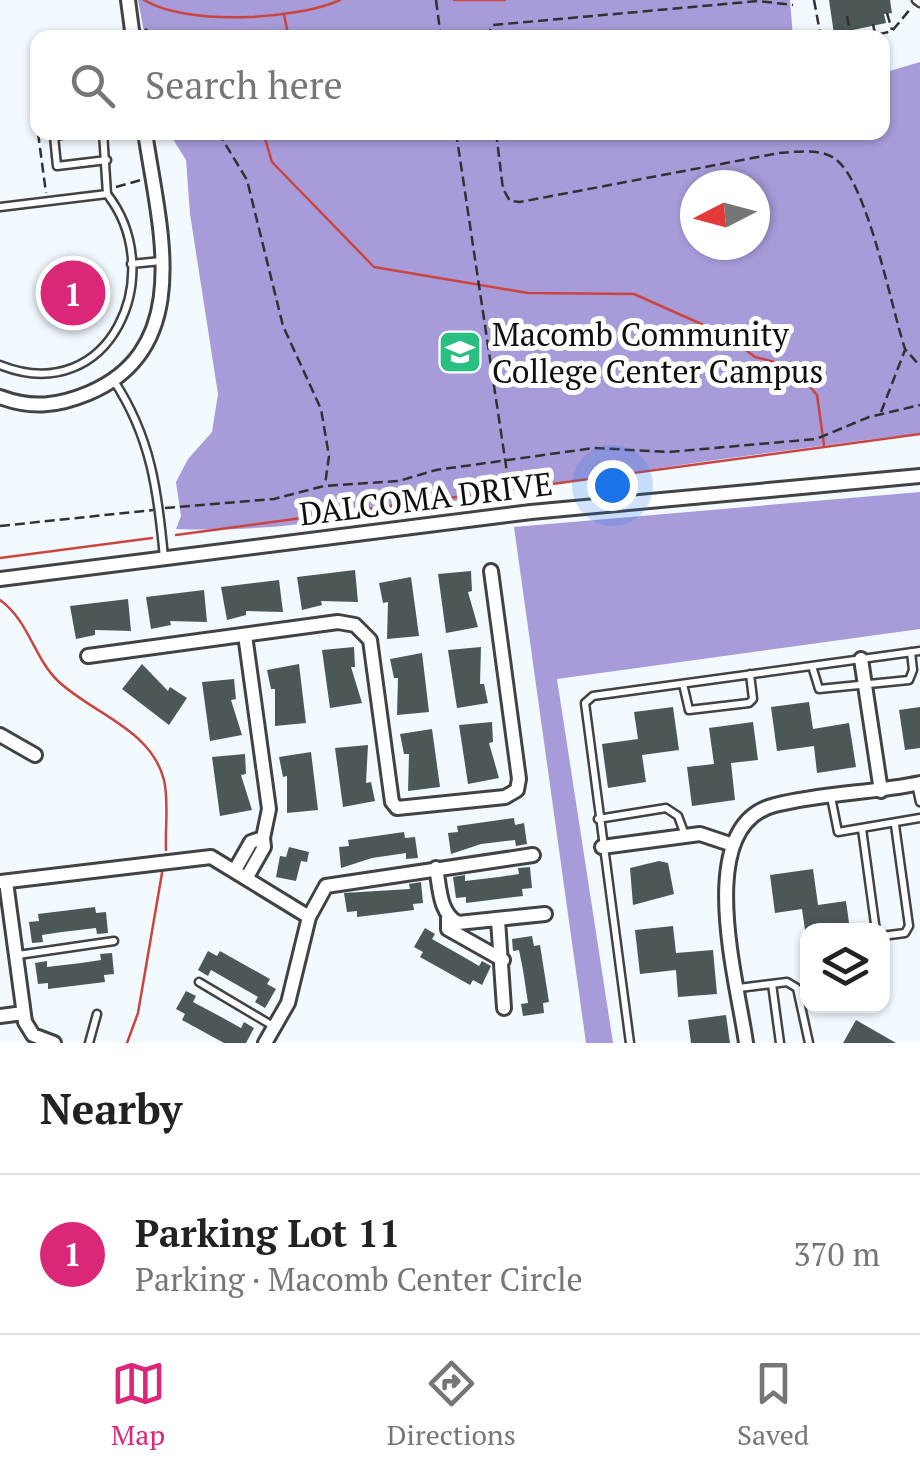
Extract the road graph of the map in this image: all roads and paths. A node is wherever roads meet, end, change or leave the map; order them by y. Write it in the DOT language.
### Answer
graph roads {
  1 [pos="128,0"];
  2 [pos="436,0"];
  3 [pos="814,0"];
  4 [pos="906,0"];
  5 [pos="792,5"];
  6 [pos="887,14"];
  7 [pos="848,16"];
  8 [pos="873,24"];
  9 [pos="138,30"];
  10 [pos="441,30"];
  11 [pos="490,30"];
  12 [pos="820,30"];
  13 [pos="850,30"];
  14 [pos="874,30"];
  15 [pos="892,31"];
  16 [pos="39,140"];
  17 [pos="54,140"];
  18 [pos="104,140"];
  19 [pos="146,140"];
  20 [pos="223,140"];
  21 [pos="457,140"];
  22 [pos="497,140"];
  23 [pos="107,160"];
  24 [pos="54,171"];
  25 [pos="43,173"];
  26 [pos="144,178"];
  27 [pos="109,191"];
  28 [pos="46,194"];
  29 [pos="0,207"];
  30 [pos="162,261"];
  31 [pos="131,264"];
  32 [pos="905,349"];
  33 [pos="0,365"];
  34 [pos="920,366"];
  35 [pos="114,381"];
  36 [pos="0,397"];
  37 [pos="920,405"];
  38 [pos="881,414"];
  39 [pos="506,460"];
  40 [pos="920,476"];
  41 [pos="324,486"];
  42 [pos="511,499"];
  43 [pos="160,509"];
  44 [pos="0,526"];
  45 [pos="164,558"];
  46 [pos="491,571"];
  47 [pos="0,578"];
  48 [pos="245,634"];
  49 [pos="915,651"];
  50 [pos="88,656"];
  51 [pos="861,659"];
  52 [pos="812,666"];
  53 [pos="750,674"];
  54 [pos="682,684"];
  55 [pos="865,686"];
  56 [pos="0,735"];
  57 [pos="35,755"];
  58 [pos="918,783"];
  59 [pos="881,790"];
  60 [pos="831,797"];
  61 [pos="920,802"];
  62 [pos="598,818"];
  63 [pos="920,821"];
  64 [pos="896,825"];
  65 [pos="862,830"];
  66 [pos="685,835"];
  67 [pos="730,844"];
  68 [pos="602,847"];
  69 [pos="533,855"];
  70 [pos="436,868"];
  71 [pos="241,873"];
  72 [pos="3,882"];
  73 [pos="545,914"];
  74 [pos="309,918"];
  75 [pos="448,918"];
  76 [pos="498,920"];
  77 [pos="875,923"];
  78 [pos="890,935"];
  79 [pos="114,942"];
  80 [pos="16,956"];
  81 [pos="503,960"];
  82 [pos="199,982"];
  83 [pos="772,984"];
  84 [pos="739,988"];
  85 [pos="504,1008"];
  86 [pos="23,1013"];
  87 [pos="97,1014"];
  88 [pos="0,1016"];
  89 [pos="274,1027"];
  90 [pos="54,1043"];
  91 [pos="89,1043"];
  92 [pos="265,1043"];
  93 [pos="630,1043"];
  94 [pos="746,1043"];
  95 [pos="780,1043"];
  96 [pos="809,1043"];
  1 -- 9 [label="street"];
  2 -- 10 [label="path"];
  3 -- 12 [label="path"];
  4 -- 15 [label="path"];
  5 -- 11 [label="path"];
  6 -- 15 [label="path"];
  7 -- 13 [label="path"];
  8 -- 14 [label="path"];
  16 -- 25 [label="path"];
  17 -- 23 [label="lane"];
  18 -- 23 [label="lane"];
  19 -- 30 [label="street"];
  20 -- 41 [label="path"];
  21 -- 39 [label="path"];
  22 -- 32 [label="path"];
  23 -- 27 [label="lane"];
  24 -- 25 [label="path"];
  25 -- 28 [label="path"];
  26 -- 27 [label="path"];
  27 -- 29 [label="lane"];
  27 -- 31 [label="lane"];
  30 -- 31 [label="lane"];
  30 -- 35 [label="street"];
  31 -- 33 [label="lane"];
  32 -- 34 [label="path"];
  32 -- 38 [label="path"];
  35 -- 36 [label="street"];
  35 -- 43 [label="lane"];
  37 -- 38 [label="path"];
  38 -- 39 [label="path"];
  39 -- 41 [label="path"];
  39 -- 42 [label="path"];
  40 -- 45 [label="street, DALCOMA DRIVE"];
  41 -- 43 [label="path"];
  43 -- 44 [label="path"];
  43 -- 45 [label="lane"];
  45 -- 47 [label="street, DALCOMA DRIVE"];
  46 -- 48 [label="street"];
  48 -- 50 [label="street"];
  48 -- 71 [label="street"];
  49 -- 51 [label="lane"];
  49 -- 55 [label="lane"];
  51 -- 52 [label="lane"];
  51 -- 55 [label="street"];
  52 -- 53 [label="lane"];
  52 -- 55 [label="lane"];
  53 -- 54 [label="lane"];
  53 -- 54 [label="lane"];
  54 -- 62 [label="lane"];
  55 -- 59 [label="street"];
  56 -- 57 [label="street"];
  58 -- 59 [label="street"];
  58 -- 61 [label="lane"];
  59 -- 60 [label="street"];
  60 -- 65 [label="lane"];
  60 -- 67 [label="street"];
  62 -- 66 [label="lane"];
  62 -- 68 [label="lane"];
  63 -- 64 [label="lane"];
  64 -- 65 [label="lane"];
  64 -- 78 [label="lane"];
  65 -- 77 [label="lane"];
  66 -- 67 [label="street"];
  66 -- 68 [label="street"];
  67 -- 84 [label="street"];
  68 -- 93 [label="lane"];
  69 -- 70 [label="street"];
  70 -- 74 [label="street"];
  70 -- 75 [label="street"];
  71 -- 72 [label="street"];
  71 -- 74 [label="street"];
  72 -- 80 [label="street"];
  73 -- 76 [label="street"];
  74 -- 89 [label="street"];
  75 -- 76 [label="street"];
  75 -- 81 [label="street"];
  76 -- 81 [label="street"];
  79 -- 80 [label="lane"];
  80 -- 86 [label="street"];
  81 -- 85 [label="street"];
  82 -- 89 [label="lane"];
  83 -- 84 [label="lane"];
  83 -- 95 [label="lane"];
  83 -- 96 [label="lane"];
  84 -- 94 [label="street"];
  86 -- 88 [label="street"];
  86 -- 90 [label="street"];
  87 -- 91 [label="lane"];
  89 -- 92 [label="street"];
}
